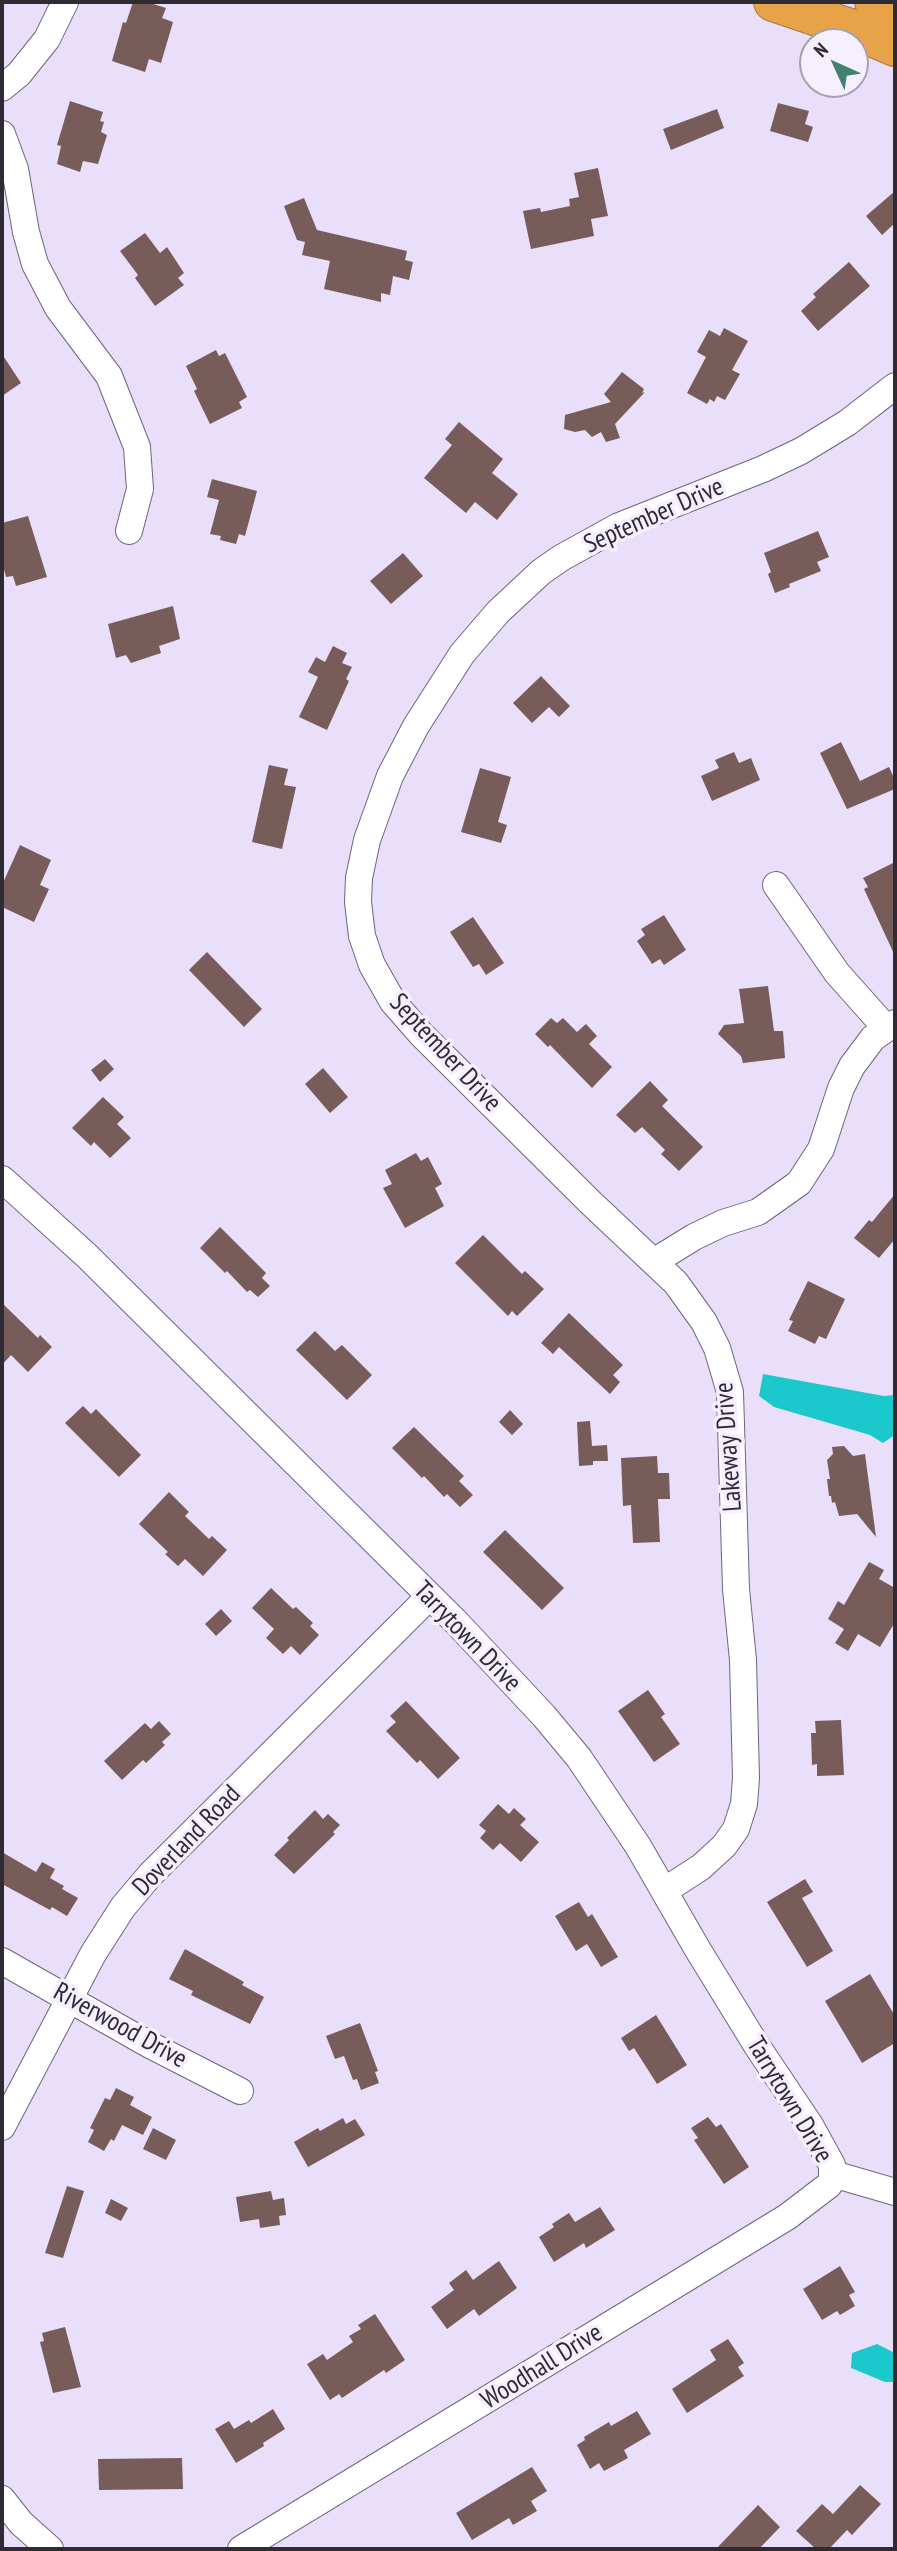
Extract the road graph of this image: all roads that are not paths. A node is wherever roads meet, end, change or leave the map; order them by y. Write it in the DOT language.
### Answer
graph roads {
  1 [pos="65,2"];
  2 [pos="773,2"];
  3 [pos="874,2"];
  4 [pos="895,11"];
  5 [pos="895,47"];
  6 [pos="2,88"];
  7 [pos="2,134"];
  8 [pos="895,386"];
  9 [pos="129,531"];
  10 [pos="776,885"];
  11 [pos="891,1026"];
  12 [pos="2,1179"];
  13 [pos="655,1261"];
  14 [pos="429,1597"];
  15 [pos="664,1891"];
  16 [pos="2,1961"];
  17 [pos="69,1998"];
  18 [pos="240,2091"];
  19 [pos="2,2127"];
  20 [pos="833,2174"];
  21 [pos="895,2192"];
  22 [pos="2,2499"];
  23 [pos="50,2549"];
  24 [pos="241,2549"];
  1 -- 6 [label="street"];
  2 -- 5 [label="highway"];
  3 -- 4 [label="highway"];
  7 -- 9 [label="street"];
  8 -- 13 [label="street, September Drive"];
  10 -- 11 [label="street"];
  11 -- 13 [label="street"];
  12 -- 14 [label="street, Tarrytown Drive"];
  13 -- 15 [label="street, Lakeway Drive"];
  14 -- 15 [label="street, Tarrytown Drive"];
  14 -- 17 [label="street, Doverland Road"];
  15 -- 20 [label="street, Tarrytown Drive"];
  16 -- 17 [label="street, Riverwood Drive"];
  17 -- 18 [label="street, Riverwood Drive"];
  17 -- 19 [label="street, Doverland Road"];
  20 -- 21 [label="street"];
  20 -- 24 [label="street, Woodhall Drive"];
  22 -- 23 [label="street"];
}
